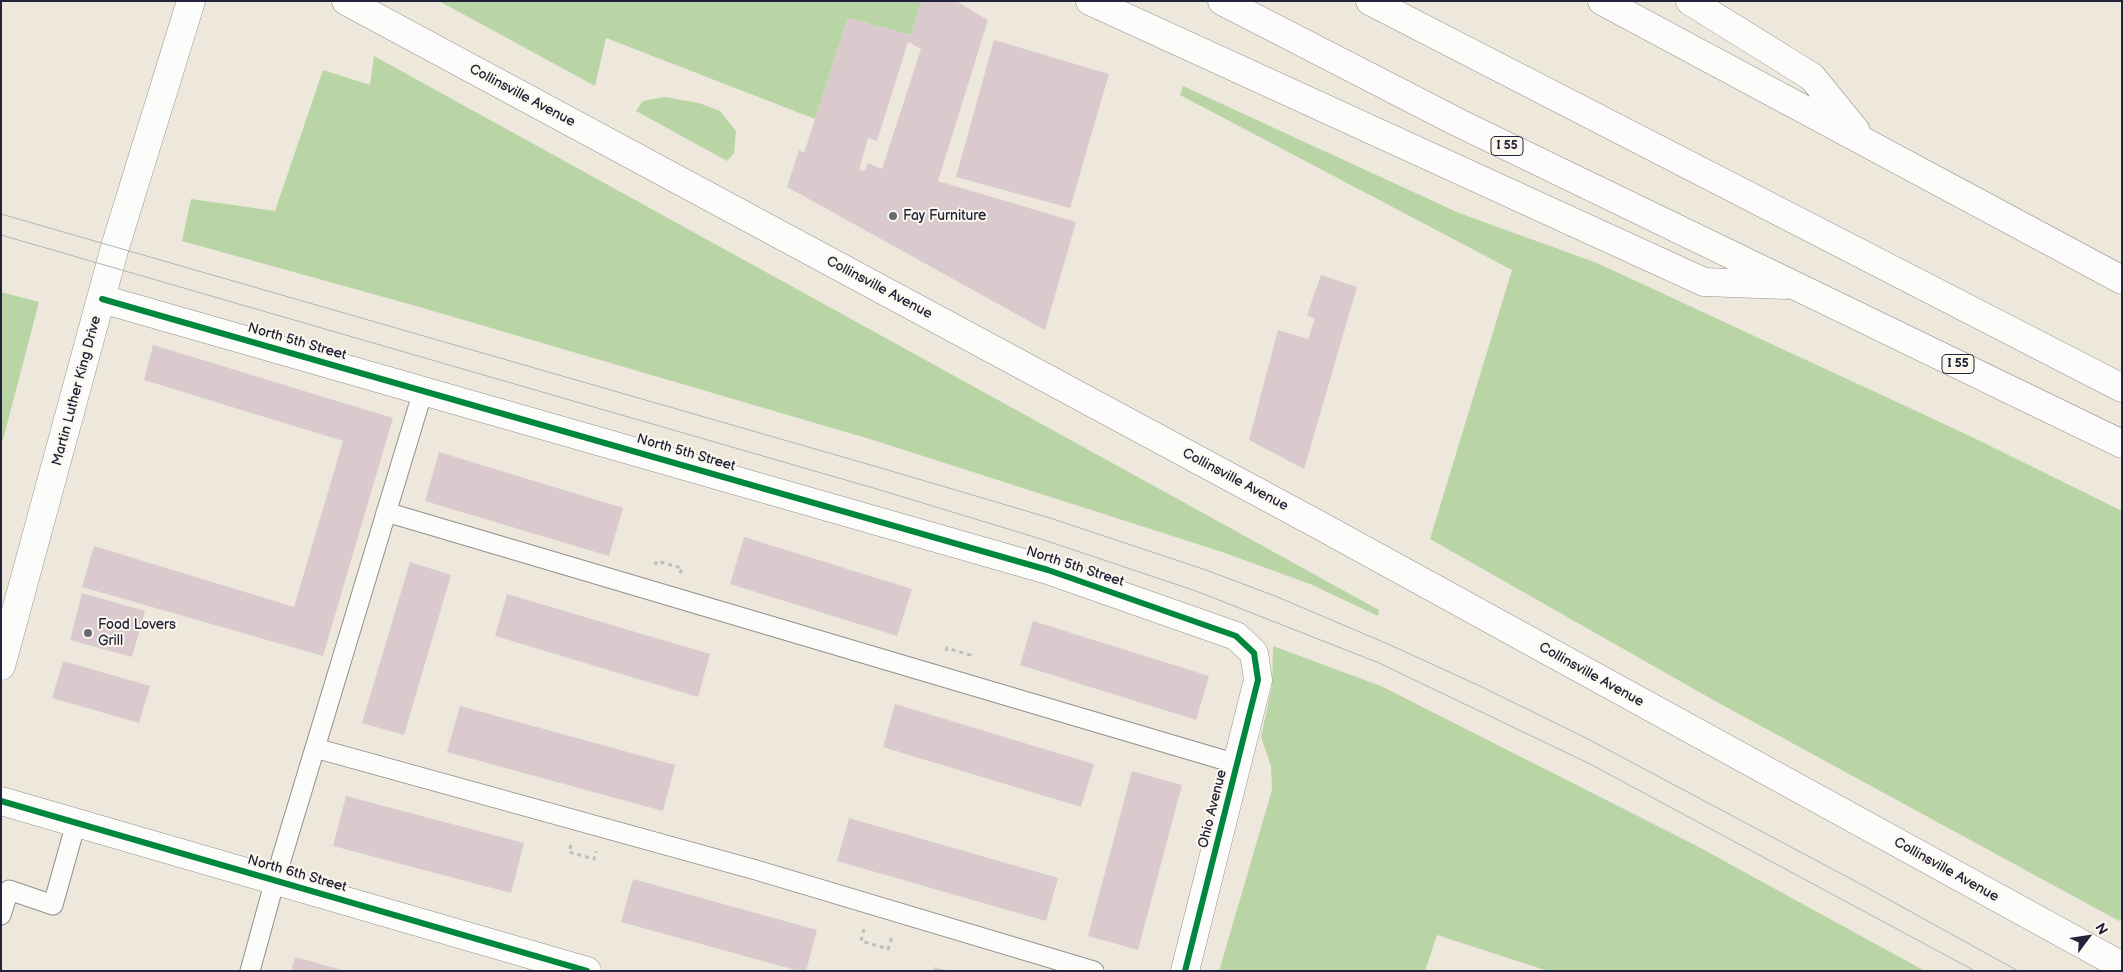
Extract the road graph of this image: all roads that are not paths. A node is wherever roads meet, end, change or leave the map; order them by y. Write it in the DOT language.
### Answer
graph roads {
  1 [pos="191,1"];
  2 [pos="346,1"];
  3 [pos="1090,1"];
  4 [pos="1222,1"];
  5 [pos="1370,1"];
  6 [pos="1602,1"];
  7 [pos="1690,1"];
  8 [pos="1863,140"];
  9 [pos="2122,280"];
  10 [pos="1794,285"];
  11 [pos="102,299"];
  12 [pos="2122,388"];
  13 [pos="423,391"];
  14 [pos="2122,444"];
  15 [pos="386,512"];
  16 [pos="1254,653"];
  17 [pos="1,666"];
  18 [pos="315,748"];
  19 [pos="1237,764"];
  20 [pos="1,801"];
  21 [pos="76,823"];
  22 [pos="275,880"];
  23 [pos="5,889"];
  24 [pos="1,915"];
  25 [pos="2122,966"];
  26 [pos="250,971"];
  27 [pos="586,971"];
  28 [pos="1094,971"];
  29 [pos="1185,971"];
  1 -- 11 [label="main road, Martin Luther King Drive"];
  2 -- 25 [label="main road, Collinsville Avenue"];
  3 -- 10 [label="main road"];
  4 -- 10 [label="main road, I 55"];
  5 -- 12 [label="main road"];
  6 -- 8 [label="main road"];
  7 -- 8 [label="main road"];
  8 -- 9 [label="main road"];
  10 -- 14 [label="main road, I 55"];
  11 -- 13 [label="main road, North 5th Street"];
  11 -- 17 [label="main road, Martin Luther King Drive"];
  13 -- 15 [label="lane"];
  13 -- 16 [label="main road, North 5th Street"];
  15 -- 18 [label="lane"];
  15 -- 19 [label="lane"];
  16 -- 19 [label="main road, Ohio Avenue"];
  18 -- 22 [label="lane"];
  18 -- 28 [label="lane"];
  19 -- 29 [label="main road, Ohio Avenue"];
  20 -- 21 [label="main road, North 6th Street"];
  21 -- 22 [label="main road, North 6th Street"];
  21 -- 23 [label="lane"];
  22 -- 26 [label="lane"];
  22 -- 27 [label="main road, North 6th Street"];
  23 -- 24 [label="lane"];
}
